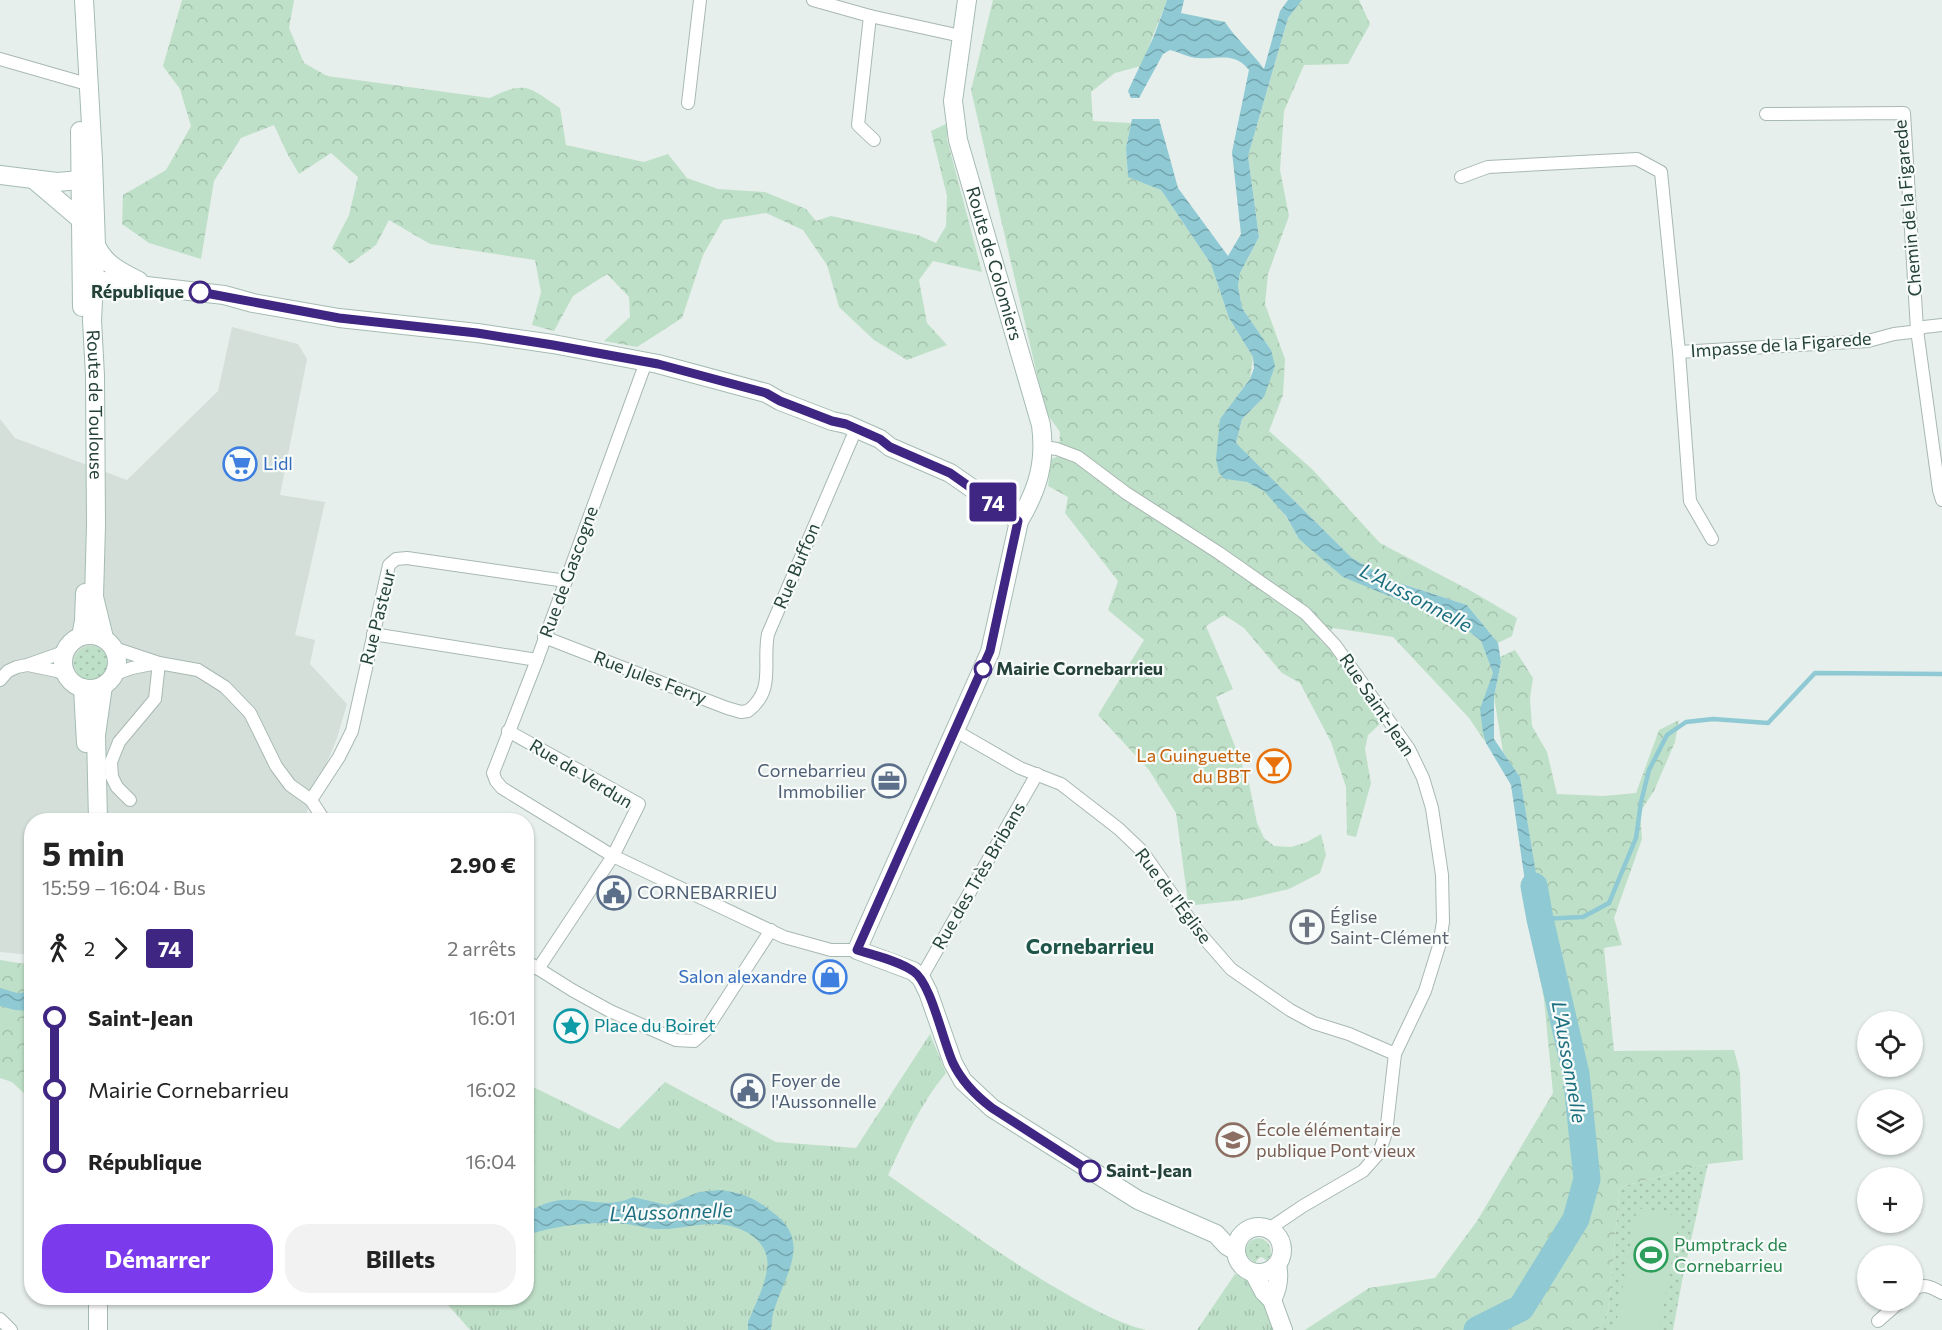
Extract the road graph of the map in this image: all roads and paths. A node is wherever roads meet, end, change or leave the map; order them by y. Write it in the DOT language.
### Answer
graph roads {
  1 [pos="84,0"];
  2 [pos="700,0"];
  3 [pos="813,0"];
  4 [pos="967,0"];
  5 [pos="870,16"];
  6 [pos="84,27"];
  7 [pos="962,36"];
  8 [pos="0,59"];
  9 [pos="80,82"];
  10 [pos="688,103"];
  11 [pos="1766,114"];
  12 [pos="874,140"];
  13 [pos="0,175"];
  14 [pos="1461,177"];
  15 [pos="33,179"];
  16 [pos="80,180"];
  17 [pos="88,221"];
  18 [pos="96,245"];
  19 [pos="94,280"];
  20 [pos="148,285"];
  21 [pos="1942,325"];
  22 [pos="1917,330"];
  23 [pos="1679,352"];
  24 [pos="646,362"];
  25 [pos="856,429"];
  26 [pos="1044,447"];
  27 [pos="1942,500"];
  28 [pos="1018,521"];
  29 [pos="1712,539"];
  30 [pos="566,581"];
  31 [pos="373,634"];
  32 [pos="81,636"];
  33 [pos="544,637"];
  34 [pos="109,643"];
  35 [pos="64,652"];
  36 [pos="537,660"];
  37 [pos="159,663"];
  38 [pos="27,665"];
  39 [pos="66,675"];
  40 [pos="0,680"];
  41 [pos="109,680"];
  42 [pos="83,688"];
  43 [pos="755,706"];
  44 [pos="954,730"];
  45 [pos="508,731"];
  46 [pos="1037,774"];
  47 [pos="130,800"];
  48 [pos="311,800"];
  49 [pos="87,813"];
  50 [pos="98,813"];
  51 [pos="319,813"];
  52 [pos="613,856"];
  53 [pos="771,930"];
  54 [pos="857,950"];
  55 [pos="534,966"];
  56 [pos="538,969"];
  57 [pos="921,978"];
  58 [pos="1395,1054"];
  59 [pos="1269,1229"];
  60 [pos="1243,1233"];
  61 [pos="1216,1234"];
  62 [pos="1236,1251"];
  63 [pos="1276,1266"];
  64 [pos="1254,1273"];
  65 [pos="1923,1286"];
  66 [pos="1942,1293"];
  67 [pos="1272,1300"];
  68 [pos="98,1305"];
  69 [pos="1889,1311"];
  70 [pos="0,1319"];
  71 [pos="1878,1321"];
  72 [pos="1281,1326"];
  73 [pos="11,1330"];
  74 [pos="98,1330"];
  1 -- 6 [label="street, Route de Toulouse"];
  2 -- 10 [label="street"];
  3 -- 5 [label="street"];
  4 -- 7 [label="street, Route de Colomiers"];
  5 -- 7 [label="street"];
  5 -- 12 [label="street"];
  6 -- 9 [label="street, Route de Toulouse"];
  6 -- 17 [label="street, Route de Toulouse"];
  7 -- 26 [label="street, Route de Colomiers"];
  8 -- 9 [label="street"];
  9 -- 16 [label="street, Route de Toulouse"];
  11 -- 22 [label="street, Chemin de la Figarede"];
  13 -- 15 [label="street"];
  14 -- 23 [label="street, Impasse de la Figarede"];
  15 -- 16 [label="street"];
  15 -- 17 [label="street"];
  16 -- 17 [label="street, Route de Toulouse"];
  17 -- 18 [label="street, Route de Toulouse"];
  17 -- 19 [label="street"];
  17 -- 32 [label="street, Route de Toulouse"];
  18 -- 19 [label="street, Route de Toulouse"];
  18 -- 20 [label="street"];
  19 -- 20 [label="street"];
  19 -- 34 [label="street, Route de Toulouse"];
  20 -- 24 [label="street"];
  21 -- 22 [label="street, Impasse de la Figarede"];
  22 -- 23 [label="street, Impasse de la Figarede"];
  22 -- 27 [label="street"];
  23 -- 29 [label="street, Impasse de la Figarede"];
  24 -- 25 [label="street"];
  24 -- 30 [label="street, Rue de Gascogne"];
  25 -- 28 [label="street"];
  25 -- 43 [label="street, Rue Buffon"];
  26 -- 28 [label="street, Route de Colomiers"];
  26 -- 58 [label="street, Rue Saint-Jean"];
  28 -- 44 [label="street, Route de Colomiers"];
  30 -- 31 [label="street, Rue Pasteur"];
  30 -- 33 [label="street, Rue de Gascogne"];
  31 -- 36 [label="street"];
  31 -- 48 [label="street, Rue Pasteur"];
  32 -- 34 [label="street"];
  32 -- 35 [label="street"];
  33 -- 36 [label="street, Rue de Gascogne"];
  33 -- 43 [label="street, Rue Jules Ferry"];
  34 -- 37 [label="street"];
  34 -- 41 [label="street"];
  35 -- 38 [label="street"];
  35 -- 39 [label="street"];
  36 -- 45 [label="street, Rue de Gascogne"];
  37 -- 41 [label="street"];
  37 -- 47 [label="street"];
  37 -- 48 [label="street"];
  38 -- 39 [label="street"];
  38 -- 40 [label="street"];
  39 -- 42 [label="street"];
  41 -- 42 [label="street"];
  41 -- 50 [label="street"];
  42 -- 49 [label="street"];
  44 -- 46 [label="street, Rue de l'Église"];
  44 -- 54 [label="street, Route de Colomiers"];
  45 -- 52 [label="street, Rue de Gascogne"];
  45 -- 52 [label="street, Rue de Verdun"];
  46 -- 57 [label="street, Rue des Très Bribans"];
  46 -- 58 [label="street, Rue de l'Église"];
  48 -- 51 [label="street"];
  52 -- 53 [label="street"];
  52 -- 56 [label="street"];
  53 -- 54 [label="street"];
  53 -- 56 [label="street"];
  54 -- 57 [label="street"];
  55 -- 56 [label="street"];
  57 -- 61 [label="street"];
  58 -- 59 [label="street, Rue Saint-Jean"];
  59 -- 60 [label="street"];
  59 -- 63 [label="street"];
  60 -- 61 [label="street"];
  60 -- 62 [label="street"];
  61 -- 62 [label="street"];
  62 -- 64 [label="street"];
  63 -- 64 [label="street"];
  63 -- 67 [label="street"];
  64 -- 67 [label="street"];
  65 -- 66 [label="street"];
  67 -- 72 [label="street"];
  68 -- 74 [label="street"];
  69 -- 71 [label="street"];
  70 -- 73 [label="street"];
}
